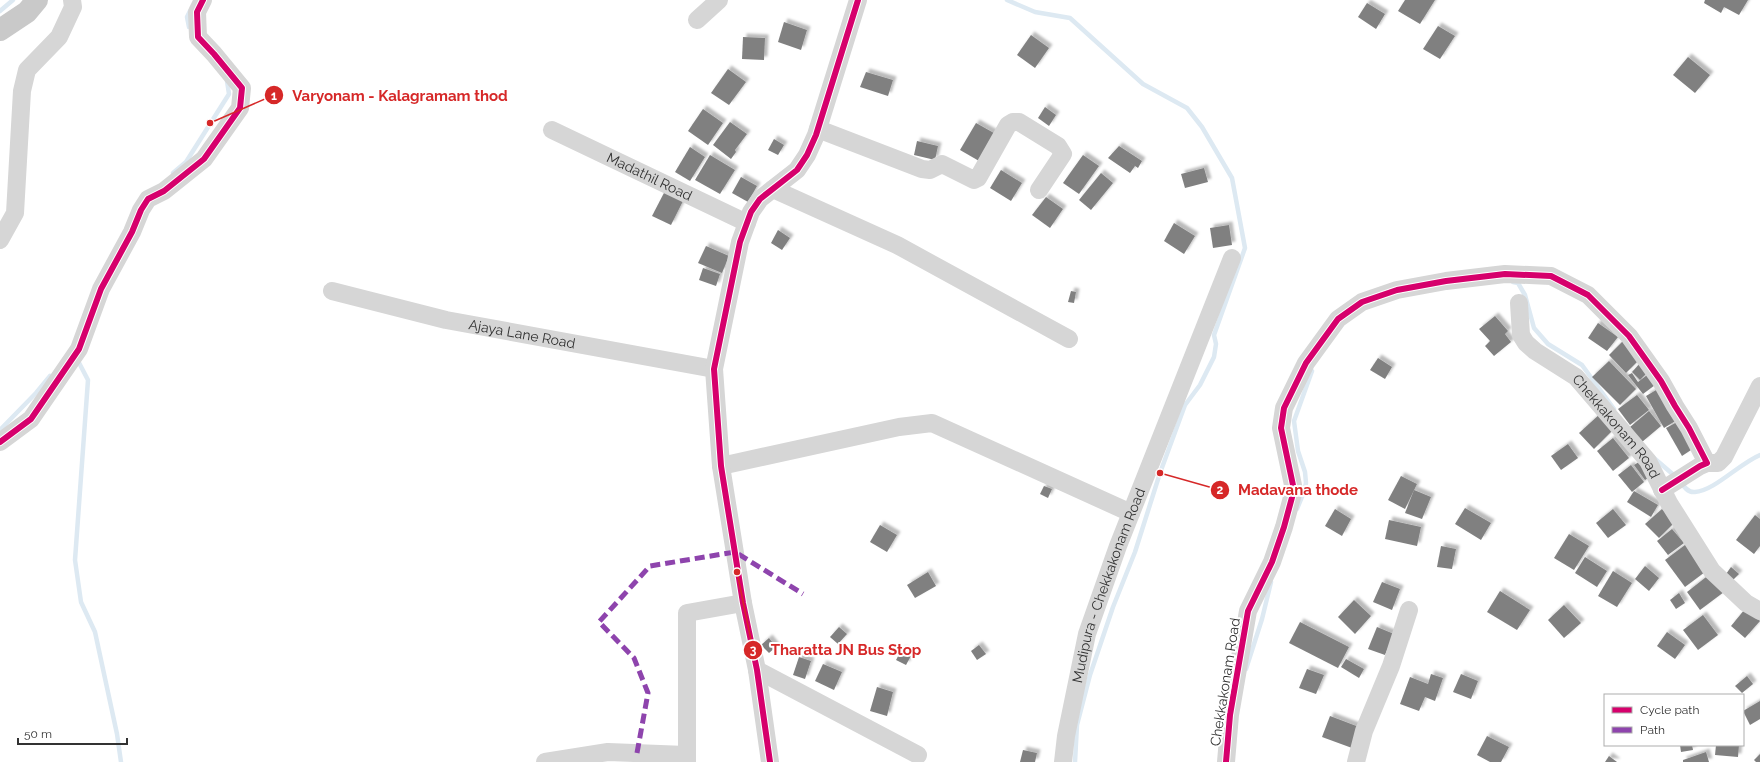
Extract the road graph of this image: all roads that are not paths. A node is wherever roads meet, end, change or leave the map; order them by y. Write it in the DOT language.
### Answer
graph roads {
  1 [pos="36,0"];
  2 [pos="72,0"];
  3 [pos="203,0"];
  4 [pos="719,0"];
  5 [pos="858,0"];
  6 [pos="697,20"];
  7 [pos="0,30"];
  8 [pos="818,128"];
  9 [pos="552,130"];
  10 [pos="773,189"];
  11 [pos="1039,190"];
  12 [pos="747,223"];
  13 [pos="0,240"];
  14 [pos="1232,258"];
  15 [pos="332,291"];
  16 [pos="1519,303"];
  17 [pos="1069,339"];
  18 [pos="714,369"];
  19 [pos="1760,386"];
  20 [pos="0,442"];
  21 [pos="1707,463"];
  22 [pos="721,466"];
  23 [pos="1662,490"];
  24 [pos="1131,513"];
  25 [pos="743,603"];
  26 [pos="1409,610"];
  27 [pos="1760,611"];
  28 [pos="757,670"];
  29 [pos="918,755"];
  30 [pos="686,758"];
  31 [pos="545,762"];
  32 [pos="770,762"];
  33 [pos="1063,762"];
  34 [pos="1226,762"];
  35 [pos="1356,762"];
  1 -- 7 [label="main road"];
  2 -- 13 [label="street"];
  3 -- 20 [label="street"];
  4 -- 6 [label="street"];
  5 -- 8 [label="street"];
  8 -- 10 [label="street"];
  8 -- 11 [label="street"];
  9 -- 12 [label="street, Madathil Road"];
  10 -- 12 [label="street"];
  10 -- 17 [label="street"];
  12 -- 18 [label="street"];
  14 -- 24 [label="street, Mudipura - Chekkakonam Road"];
  15 -- 18 [label="street, Ajaya Lane Road"];
  16 -- 23 [label="street, Chekkakonam Road"];
  18 -- 22 [label="street"];
  19 -- 21 [label="street"];
  21 -- 23 [label="street"];
  21 -- 34 [label="street, Chekkakonam Road"];
  22 -- 24 [label="street"];
  22 -- 25 [label="street"];
  23 -- 27 [label="street, Chekkakonam Road"];
  24 -- 33 [label="street, Mudipura - Chekkakonam Road"];
  25 -- 28 [label="street"];
  25 -- 30 [label="street"];
  26 -- 35 [label="street"];
  28 -- 29 [label="street"];
  28 -- 32 [label="street"];
  30 -- 31 [label="street"];
}
